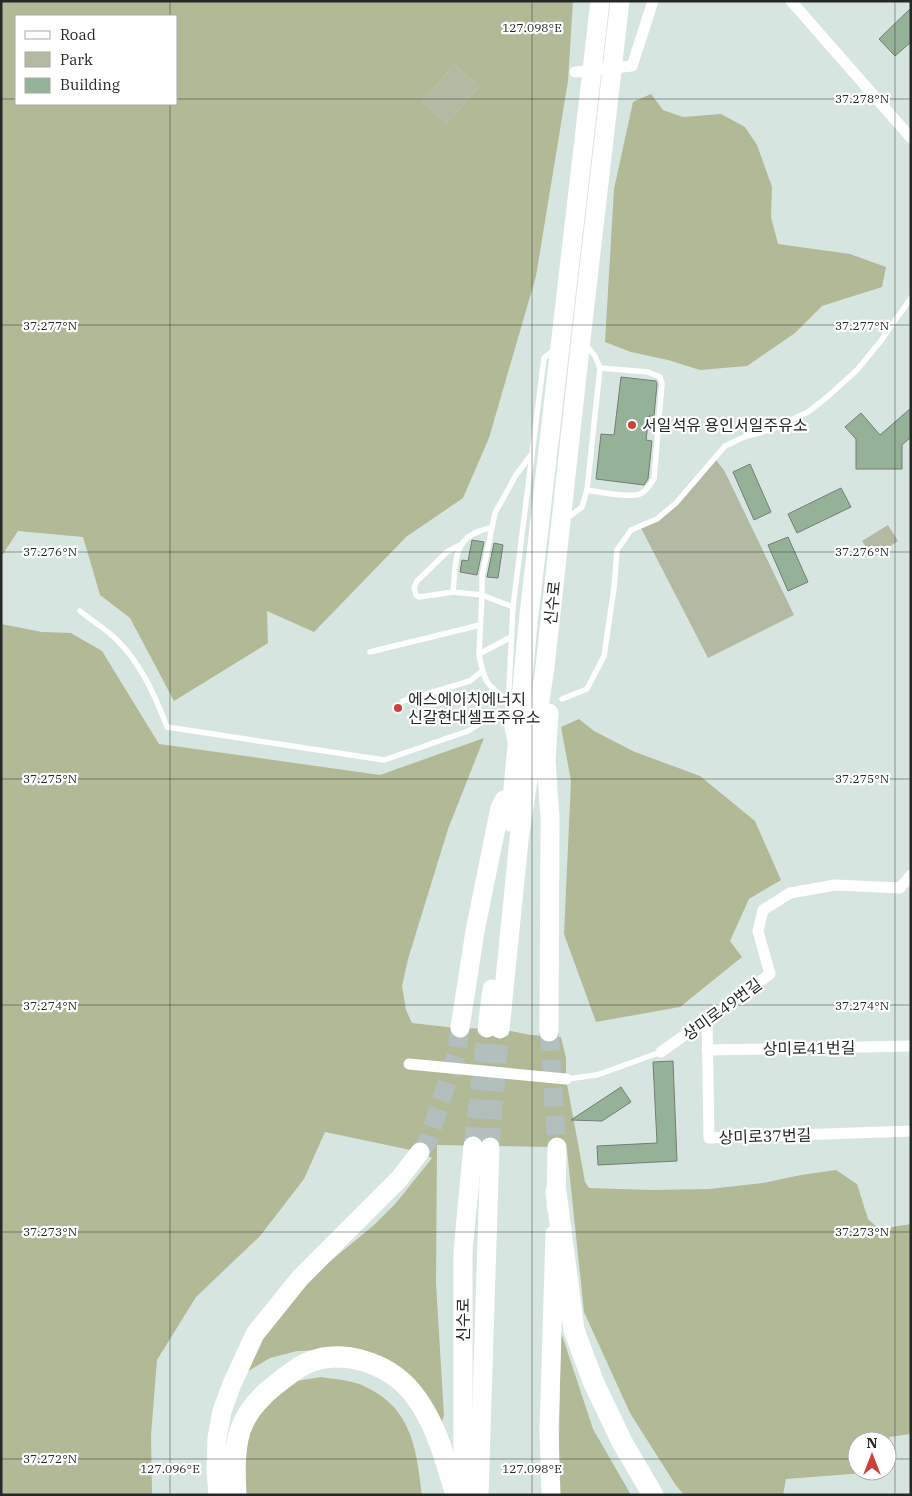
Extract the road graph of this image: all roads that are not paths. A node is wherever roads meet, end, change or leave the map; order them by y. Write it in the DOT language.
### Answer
graph roads {
  1 [pos="600,1"];
  2 [pos="620,1"];
  3 [pos="653,1"];
  4 [pos="793,2"];
  5 [pos="575,72"];
  6 [pos="911,138"];
  7 [pos="911,298"];
  8 [pos="581,339"];
  9 [pos="560,345"];
  10 [pos="600,368"];
  11 [pos="532,453"];
  12 [pos="587,490"];
  13 [pos="561,523"];
  14 [pos="492,527"];
  15 [pos="460,545"];
  16 [pos="453,592"];
  17 [pos="482,595"];
  18 [pos="513,607"];
  19 [pos="80,611"];
  20 [pos="480,626"];
  21 [pos="511,638"];
  22 [pos="370,652"];
  23 [pos="480,654"];
  24 [pos="544,667"];
  25 [pos="482,671"];
  26 [pos="562,699"];
  27 [pos="403,701"];
  28 [pos="508,701"];
  29 [pos="487,719"];
  30 [pos="515,775"];
  31 [pos="911,875"];
  32 [pos="707,1018"];
  33 [pos="460,1028"];
  34 [pos="549,1032"];
  35 [pos="911,1046"];
  36 [pos="707,1050"];
  37 [pos="661,1052"];
  38 [pos="409,1064"];
  39 [pos="566,1079"];
  40 [pos="911,1131"];
  41 [pos="557,1147"];
  42 [pos="420,1152"];
  43 [pos="556,1192"];
  44 [pos="218,1495"];
  45 [pos="236,1495"];
  46 [pos="456,1495"];
  47 [pos="463,1495"];
  48 [pos="479,1495"];
  49 [pos="551,1495"];
  50 [pos="653,1495"];
  1 -- 9 [label="main road, 신수로"];
  2 -- 8 [label="main road, 신수로"];
  3 -- 5 [label="street"];
  4 -- 6 [label="street"];
  7 -- 26 [label="lane"];
  8 -- 10 [label="lane"];
  8 -- 13 [label="main road, 신수로"];
  9 -- 11 [label="lane"];
  9 -- 30 [label="main road, 신수로"];
  10 -- 12 [label="lane"];
  10 -- 12 [label="lane"];
  11 -- 14 [label="lane"];
  11 -- 18 [label="lane"];
  12 -- 13 [label="lane"];
  13 -- 24 [label="main road, 신수로"];
  14 -- 15 [label="lane"];
  14 -- 17 [label="lane"];
  15 -- 16 [label="lane"];
  15 -- 16 [label="lane"];
  16 -- 17 [label="lane"];
  17 -- 18 [label="lane"];
  17 -- 20 [label="lane"];
  18 -- 21 [label="lane"];
  19 -- 29 [label="lane"];
  20 -- 22 [label="lane"];
  20 -- 23 [label="lane"];
  21 -- 23 [label="lane"];
  21 -- 28 [label="lane"];
  23 -- 25 [label="lane"];
  24 -- 30 [label="main road, 신수로"];
  24 -- 34 [label="main road"];
  25 -- 27 [label="lane"];
  25 -- 28 [label="lane"];
  28 -- 30 [label="lane"];
  30 -- 33 [label="main road"];
  31 -- 32 [label="street, 상미로49번길"];
  32 -- 36 [label="street, 상미로37번길"];
  32 -- 37 [label="street, 상미로49번길"];
  35 -- 36 [label="street, 상미로41번길"];
  36 -- 40 [label="street, 상미로37번길"];
  37 -- 39 [label="lane"];
  38 -- 39 [label="street"];
  41 -- 43 [label="main road"];
  42 -- 44 [label="main road"];
  43 -- 49 [label="main road"];
  43 -- 50 [label="highway"];
  45 -- 46 [label="highway"];
  47 -- 48 [label="main road, 신수로"];
}
